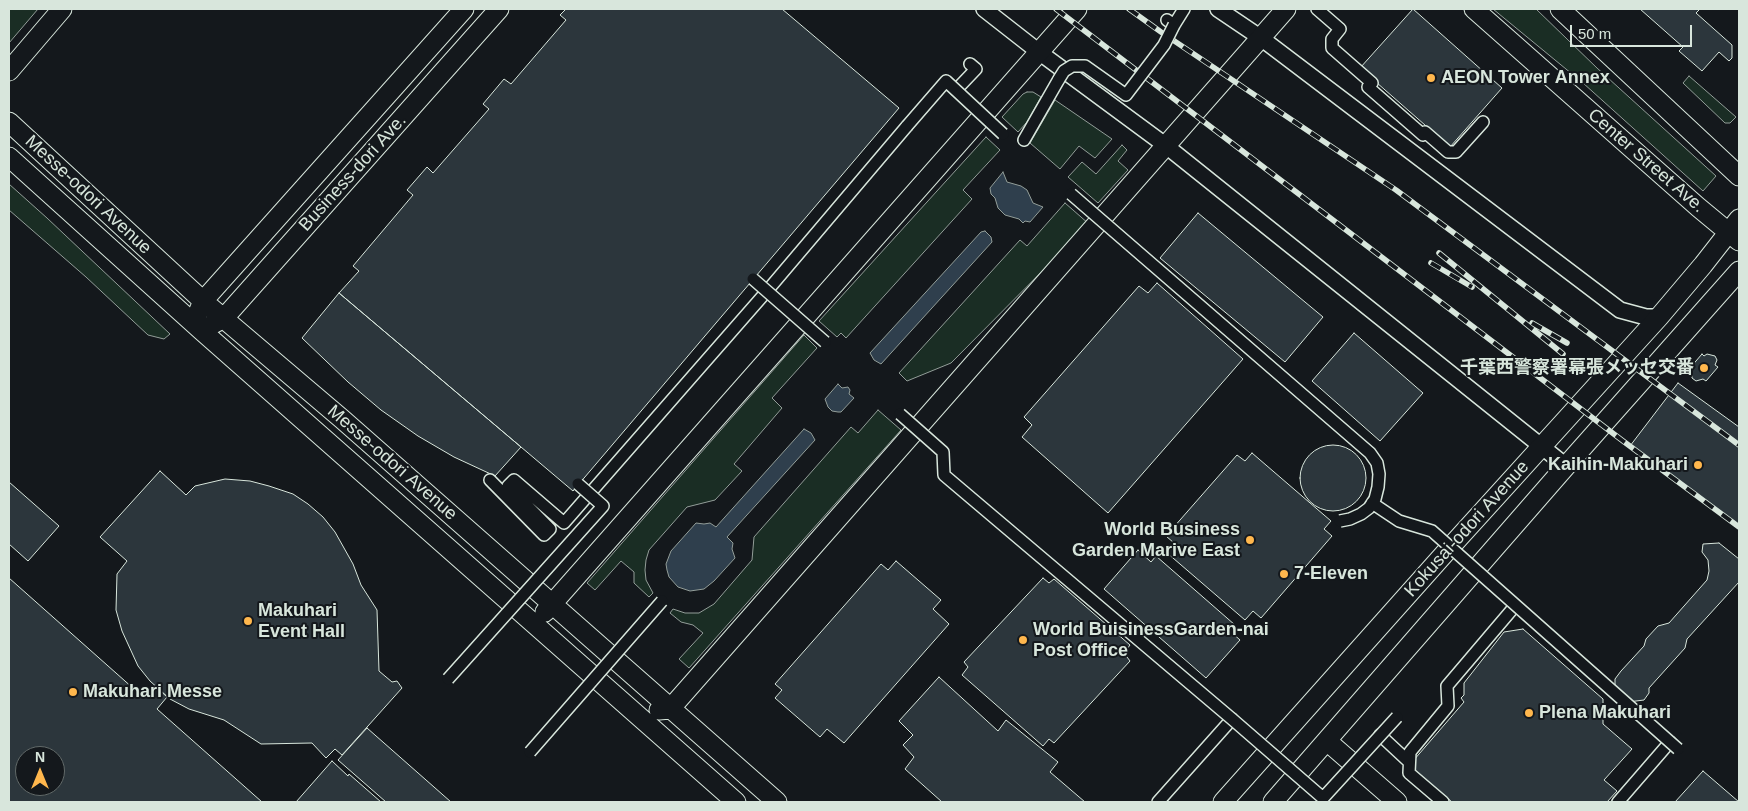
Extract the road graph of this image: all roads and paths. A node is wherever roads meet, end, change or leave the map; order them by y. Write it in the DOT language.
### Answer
graph roads {
  1 [pos="62,9"];
  2 [pos="464,9"];
  3 [pos="499,9"];
  4 [pos="984,9"];
  5 [pos="1077,9"];
  6 [pos="1184,9"];
  7 [pos="1218,9"];
  8 [pos="1286,9"];
  9 [pos="1317,9"];
  10 [pos="1474,9"];
  11 [pos="1560,9"];
  12 [pos="1261,38"];
  13 [pos="1040,52"];
  14 [pos="970,64"];
  15 [pos="9,72"];
  16 [pos="956,90"];
  17 [pos="9,122"];
  18 [pos="1483,122"];
  19 [pos="1003,134"];
  20 [pos="1024,140"];
  21 [pos="1165,146"];
  22 [pos="9,157"];
  23 [pos="1739,176"];
  24 [pos="1071,194"];
  25 [pos="1736,231"];
  26 [pos="1739,271"];
  27 [pos="753,279"];
  28 [pos="767,291"];
  29 [pos="203,301"];
  30 [pos="1659,316"];
  31 [pos="224,318"];
  32 [pos="198,327"];
  33 [pos="825,342"];
  34 [pos="900,414"];
  35 [pos="1541,446"];
  36 [pos="1566,466"];
  37 [pos="490,480"];
  38 [pos="578,484"];
  39 [pos="590,494"];
  40 [pos="1372,503"];
  41 [pos="1340,521"];
  42 [pos="662,601"];
  43 [pos="552,604"];
  44 [pos="1515,606"];
  45 [pos="533,624"];
  46 [pos="448,679"];
  47 [pos="670,708"];
  48 [pos="637,713"];
  49 [pos="1397,717"];
  50 [pos="1232,718"];
  51 [pos="1380,735"];
  52 [pos="1327,741"];
  53 [pos="530,752"];
  54 [pos="1409,762"];
  55 [pos="1321,800"];
  56 [pos="736,802"];
  57 [pos="777,802"];
  58 [pos="1158,802"];
  59 [pos="1223,802"];
  60 [pos="1273,802"];
  61 [pos="1397,802"];
  62 [pos="1443,802"];
  63 [pos="1618,802"];
  1 -- 15 [label="street"];
  2 -- 29 [label="street, Business-dori Ave."];
  3 -- 31 [label="street, Business-dori Ave."];
  4 -- 13 [label="street"];
  5 -- 13 [label="street"];
  6 -- 20 [label="street, bridge"];
  7 -- 12 [label="street"];
  8 -- 12 [label="street"];
  9 -- 18 [label="street"];
  10 -- 25 [label="street, Center Street Ave."];
  11 -- 23 [label="street"];
  12 -- 21 [label="street"];
  12 -- 30 [label="street"];
  13 -- 21 [label="street"];
  13 -- 43 [label="street"];
  14 -- 16 [label="street"];
  16 -- 19 [label="street, bridge"];
  16 -- 28 [label="street, bridge"];
  17 -- 29 [label="street, Messe-odori Avenue"];
  21 -- 35 [label="street"];
  21 -- 47 [label="street"];
  22 -- 32 [label="street, Messe-odori Avenue"];
  24 -- 40 [label="street, bridge"];
  25 -- 30 [label="street, Kokusai-odori Avenue"];
  26 -- 36 [label="street, Kokusai-odori Avenue"];
  27 -- 28 [label="street, bridge"];
  28 -- 33 [label="street, bridge"];
  28 -- 39 [label="street"];
  29 -- 31 [label="street, Messe-odori Avenue"];
  29 -- 32 [label="street, Business-dori Ave."];
  30 -- 35 [label="street, Kokusai-odori Avenue"];
  31 -- 32 [label="street, Business-dori Ave."];
  31 -- 43 [label="street, Messe-odori Avenue"];
  32 -- 45 [label="street, Messe-odori Avenue"];
  34 -- 50 [label="street, bridge"];
  35 -- 36 [label="street"];
  35 -- 59 [label="street, Kokusai-odori Avenue"];
  36 -- 52 [label="street, Kokusai-odori Avenue"];
  37 -- 39 [label="street"];
  38 -- 39 [label="street, bridge"];
  39 -- 46 [label="street, bridge"];
  40 -- 41 [label="street, bridge"];
  40 -- 44 [label="street, bridge"];
  42 -- 53 [label="street, bridge"];
  43 -- 45 [label="street"];
  43 -- 47 [label="street, Messe-odori Avenue"];
  44 -- 54 [label="street"];
  44 -- 63 [label="street, bridge"];
  45 -- 48 [label="street, Messe-odori Avenue"];
  47 -- 48 [label="street"];
  47 -- 57 [label="street, Messe-odori Avenue"];
  48 -- 56 [label="street, Messe-odori Avenue"];
  49 -- 51 [label="street, bridge"];
  50 -- 55 [label="street, bridge"];
  50 -- 58 [label="street"];
  51 -- 54 [label="street"];
  51 -- 55 [label="street, bridge"];
  52 -- 60 [label="street, Kokusai-odori Avenue"];
  52 -- 61 [label="street"];
  54 -- 62 [label="street"];
}
